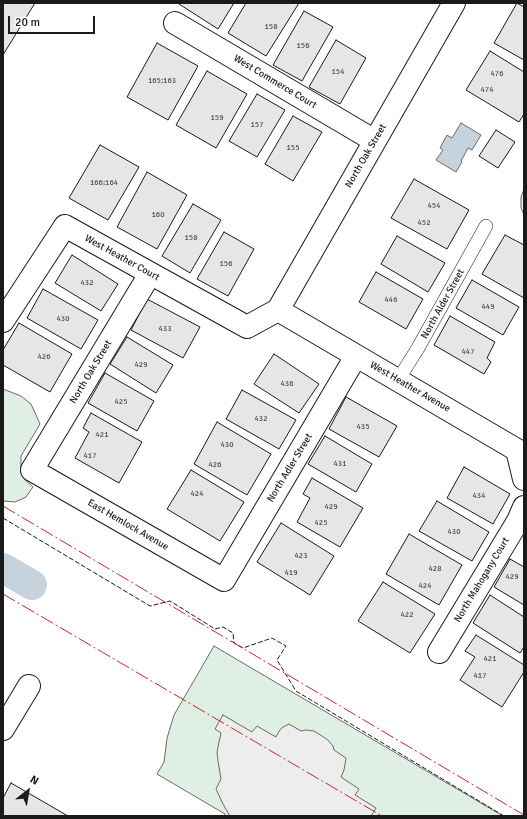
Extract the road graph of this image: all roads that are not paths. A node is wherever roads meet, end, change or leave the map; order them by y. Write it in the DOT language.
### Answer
graph roads {
  1 [pos="454,3"];
  2 [pos="175,23"];
  3 [pos="375,141"];
  4 [pos="486,226"];
  5 [pos="150,274"];
  6 [pos="278,310"];
  7 [pos="3,321"];
  8 [pos="356,356"];
  9 [pos="398,380"];
  10 [pos="520,443"];
  11 [pos="32,470"];
  12 [pos="524,478"];
  13 [pos="522,517"];
  14 [pos="224,580"];
  15 [pos="439,652"];
  16 [pos="29,686"];
  17 [pos="3,729"];
  1 -- 3 [label="street, North Oak Street"];
  2 -- 3 [label="street, West Commerce Court"];
  3 -- 6 [label="street, North Oak Street"];
  4 -- 9 [label="lane, North Alder Street"];
  5 -- 6 [label="street, West Heather Court"];
  5 -- 7 [label="street, West Heather Court"];
  5 -- 11 [label="street, North Oak Street"];
  6 -- 8 [label="street, West Heather Avenue"];
  8 -- 9 [label="street, West Heather Avenue"];
  8 -- 14 [label="street, North Adler Street"];
  9 -- 10 [label="street, West Heather Avenue"];
  10 -- 12 [label="street, West Heather Avenue"];
  11 -- 14 [label="street, East Hemlock Avenue"];
  13 -- 15 [label="street, North Mahogany Court"];
  16 -- 17 [label="street"];
}
